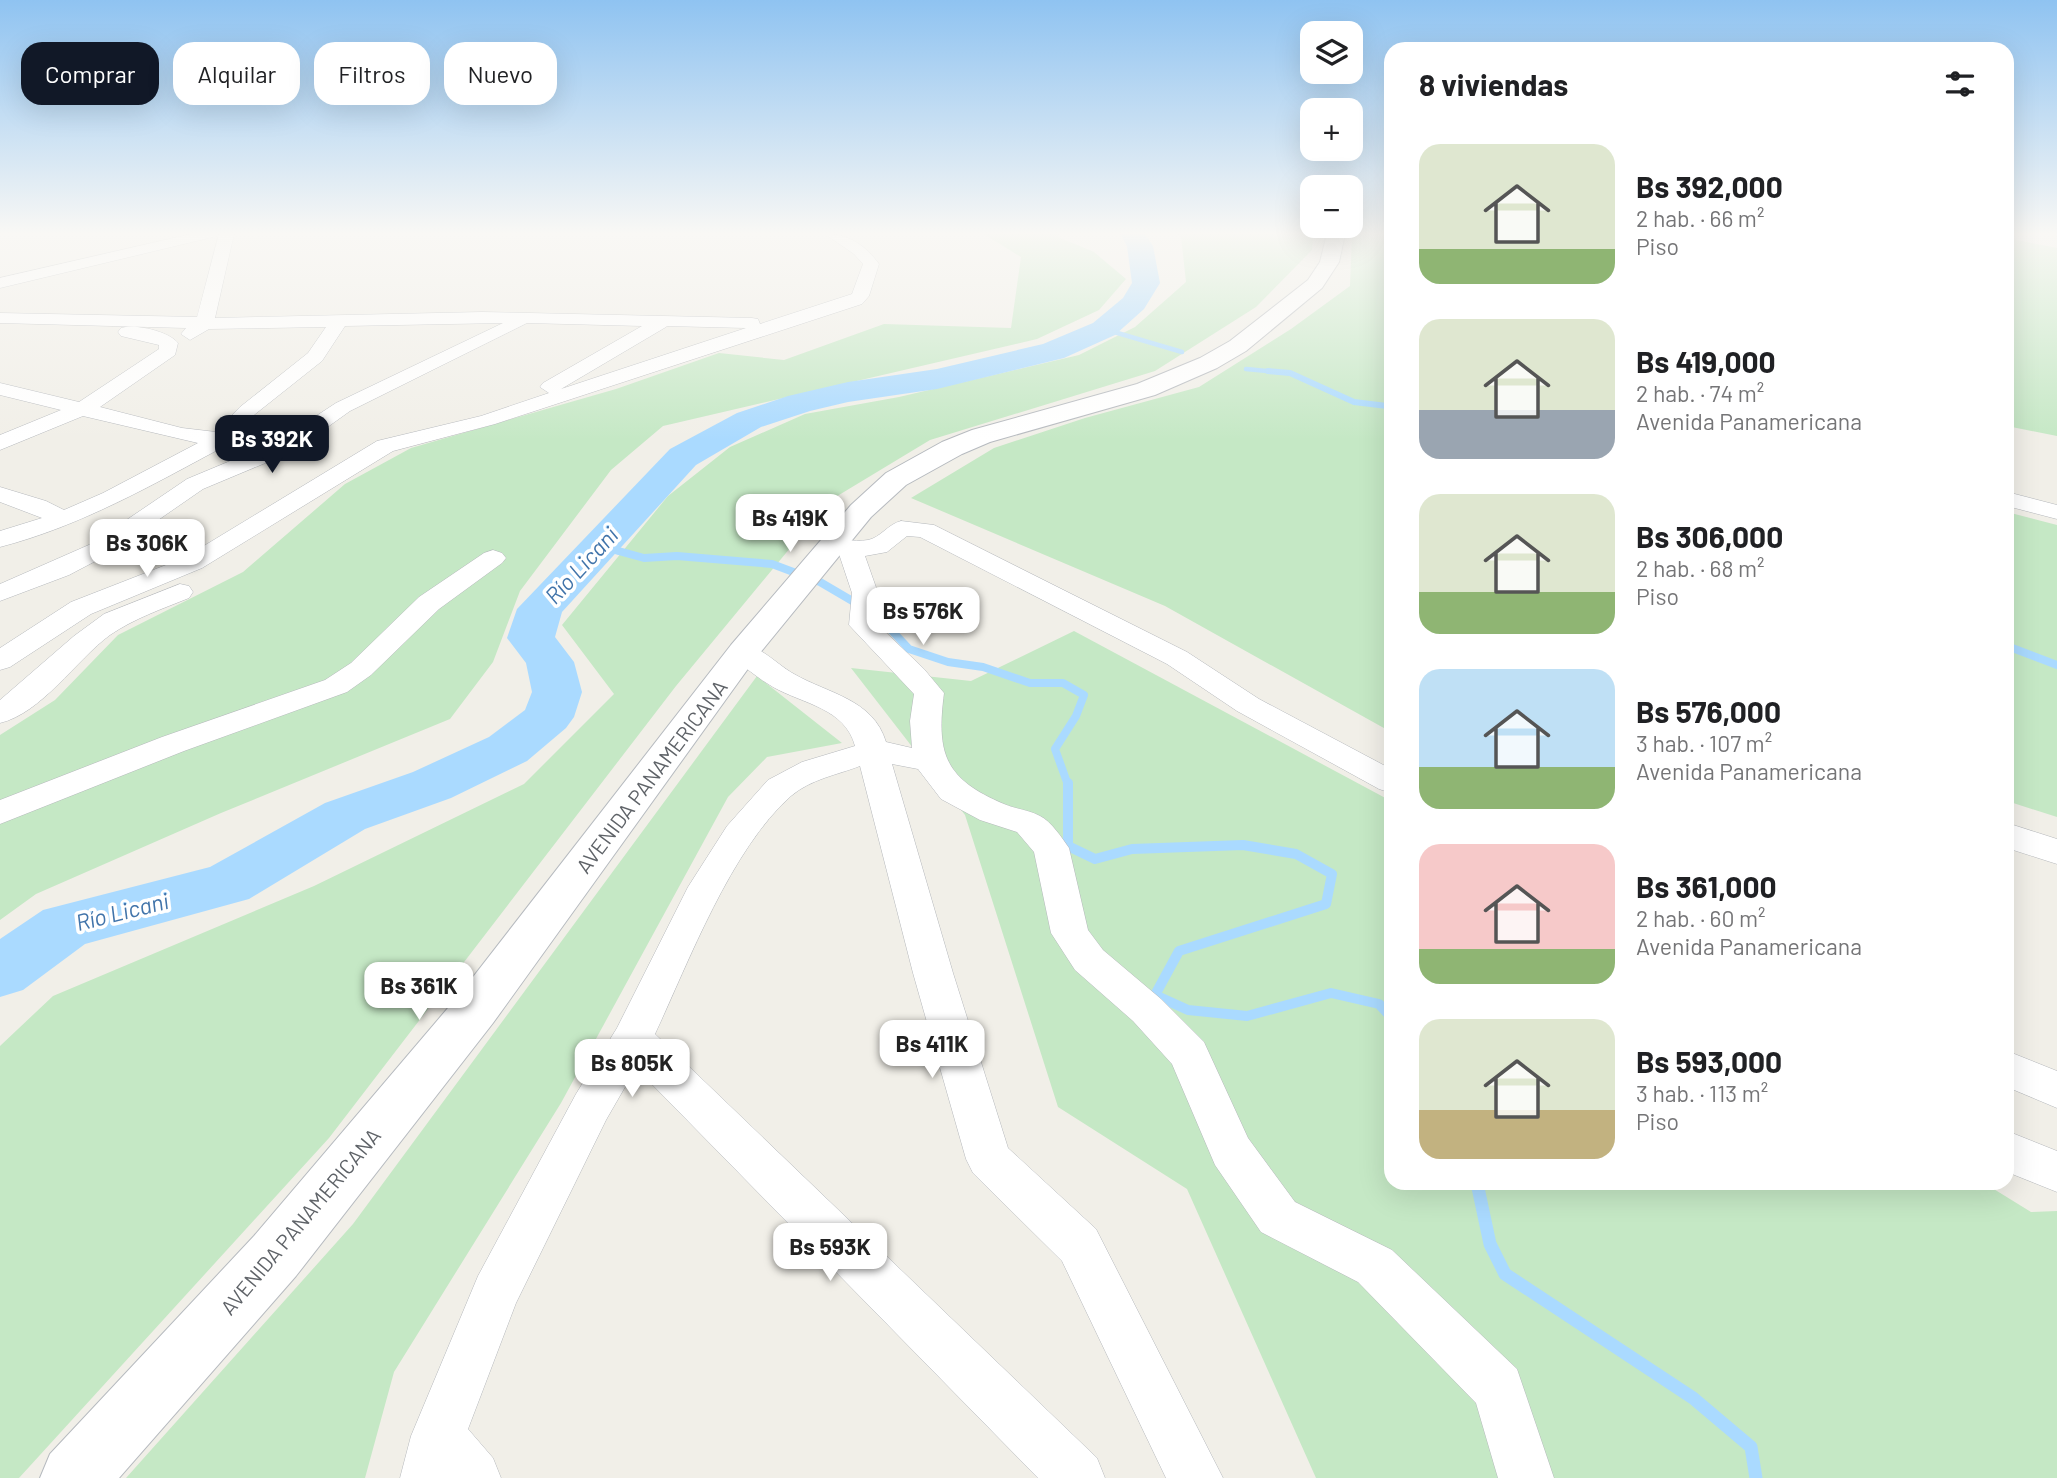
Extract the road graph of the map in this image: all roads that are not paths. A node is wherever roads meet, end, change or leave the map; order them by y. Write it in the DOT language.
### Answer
graph roads {
  1 [pos="210,303"];
  2 [pos="846,303"];
  3 [pos="1296,303"];
  4 [pos="0,318"];
  5 [pos="43,319"];
  6 [pos="527,319"];
  7 [pos="339,322"];
  8 [pos="661,322"];
  9 [pos="785,323"];
  10 [pos="205,324"];
  11 [pos="0,335"];
  12 [pos="168,351"];
  13 [pos="0,389"];
  14 [pos="84,408"];
  15 [pos="448,431"];
  16 [pos="222,439"];
  17 [pos="0,443"];
  18 [pos="286,446"];
  19 [pos="322,483"];
  20 [pos="0,494"];
  21 [pos="2014,501"];
  22 [pos="2057,512"];
  23 [pos="63,519"];
  24 [pos="0,539"];
  25 [pos="837,548"];
  26 [pos="493,558"];
  27 [pos="0,593"];
  28 [pos="743,652"];
  29 [pos="0,660"];
  30 [pos="0,714"];
  31 [pos="873,750"];
  32 [pos="929,761"];
  33 [pos="1384,778"];
  34 [pos="0,813"];
  35 [pos="2014,837"];
  36 [pos="2057,852"];
  37 [pos="632,1038"];
  38 [pos="2014,1071"];
  39 [pos="2057,1090"];
  40 [pos="2014,1154"];
  41 [pos="2057,1172"];
  42 [pos="433,1457"];
  43 [pos="74,1478"];
  44 [pos="473,1478"];
  45 [pos="1077,1478"];
  46 [pos="1195,1478"];
  47 [pos="1526,1478"];
  1 -- 10 [label="street"];
  2 -- 9 [label="street"];
  3 -- 25 [label="main road, AVENIDA PANAMERICANA"];
  4 -- 5 [label="street"];
  5 -- 10 [label="street"];
  5 -- 11 [label="street"];
  5 -- 12 [label="street"];
  6 -- 7 [label="street"];
  6 -- 8 [label="street"];
  6 -- 18 [label="street"];
  7 -- 10 [label="street"];
  7 -- 16 [label="street"];
  8 -- 9 [label="street"];
  8 -- 15 [label="street"];
  9 -- 15 [label="street"];
  10 -- 12 [label="street"];
  12 -- 14 [label="street"];
  13 -- 14 [label="street"];
  14 -- 16 [label="street"];
  14 -- 17 [label="street"];
  15 -- 19 [label="street"];
  16 -- 18 [label="street"];
  16 -- 23 [label="street"];
  18 -- 27 [label="street"];
  19 -- 29 [label="street"];
  19 -- 30 [label="street"];
  20 -- 23 [label="street"];
  21 -- 22 [label="street"];
  23 -- 24 [label="street"];
  25 -- 28 [label="main road, AVENIDA PANAMERICANA"];
  25 -- 32 [label="street"];
  25 -- 33 [label="street"];
  26 -- 34 [label="street"];
  28 -- 31 [label="street"];
  28 -- 43 [label="main road, AVENIDA PANAMERICANA"];
  31 -- 32 [label="street"];
  31 -- 37 [label="street"];
  31 -- 46 [label="street"];
  32 -- 47 [label="street"];
  35 -- 36 [label="street"];
  37 -- 42 [label="street"];
  37 -- 45 [label="street"];
  38 -- 39 [label="street"];
  40 -- 41 [label="street"];
  42 -- 44 [label="street"];
}
